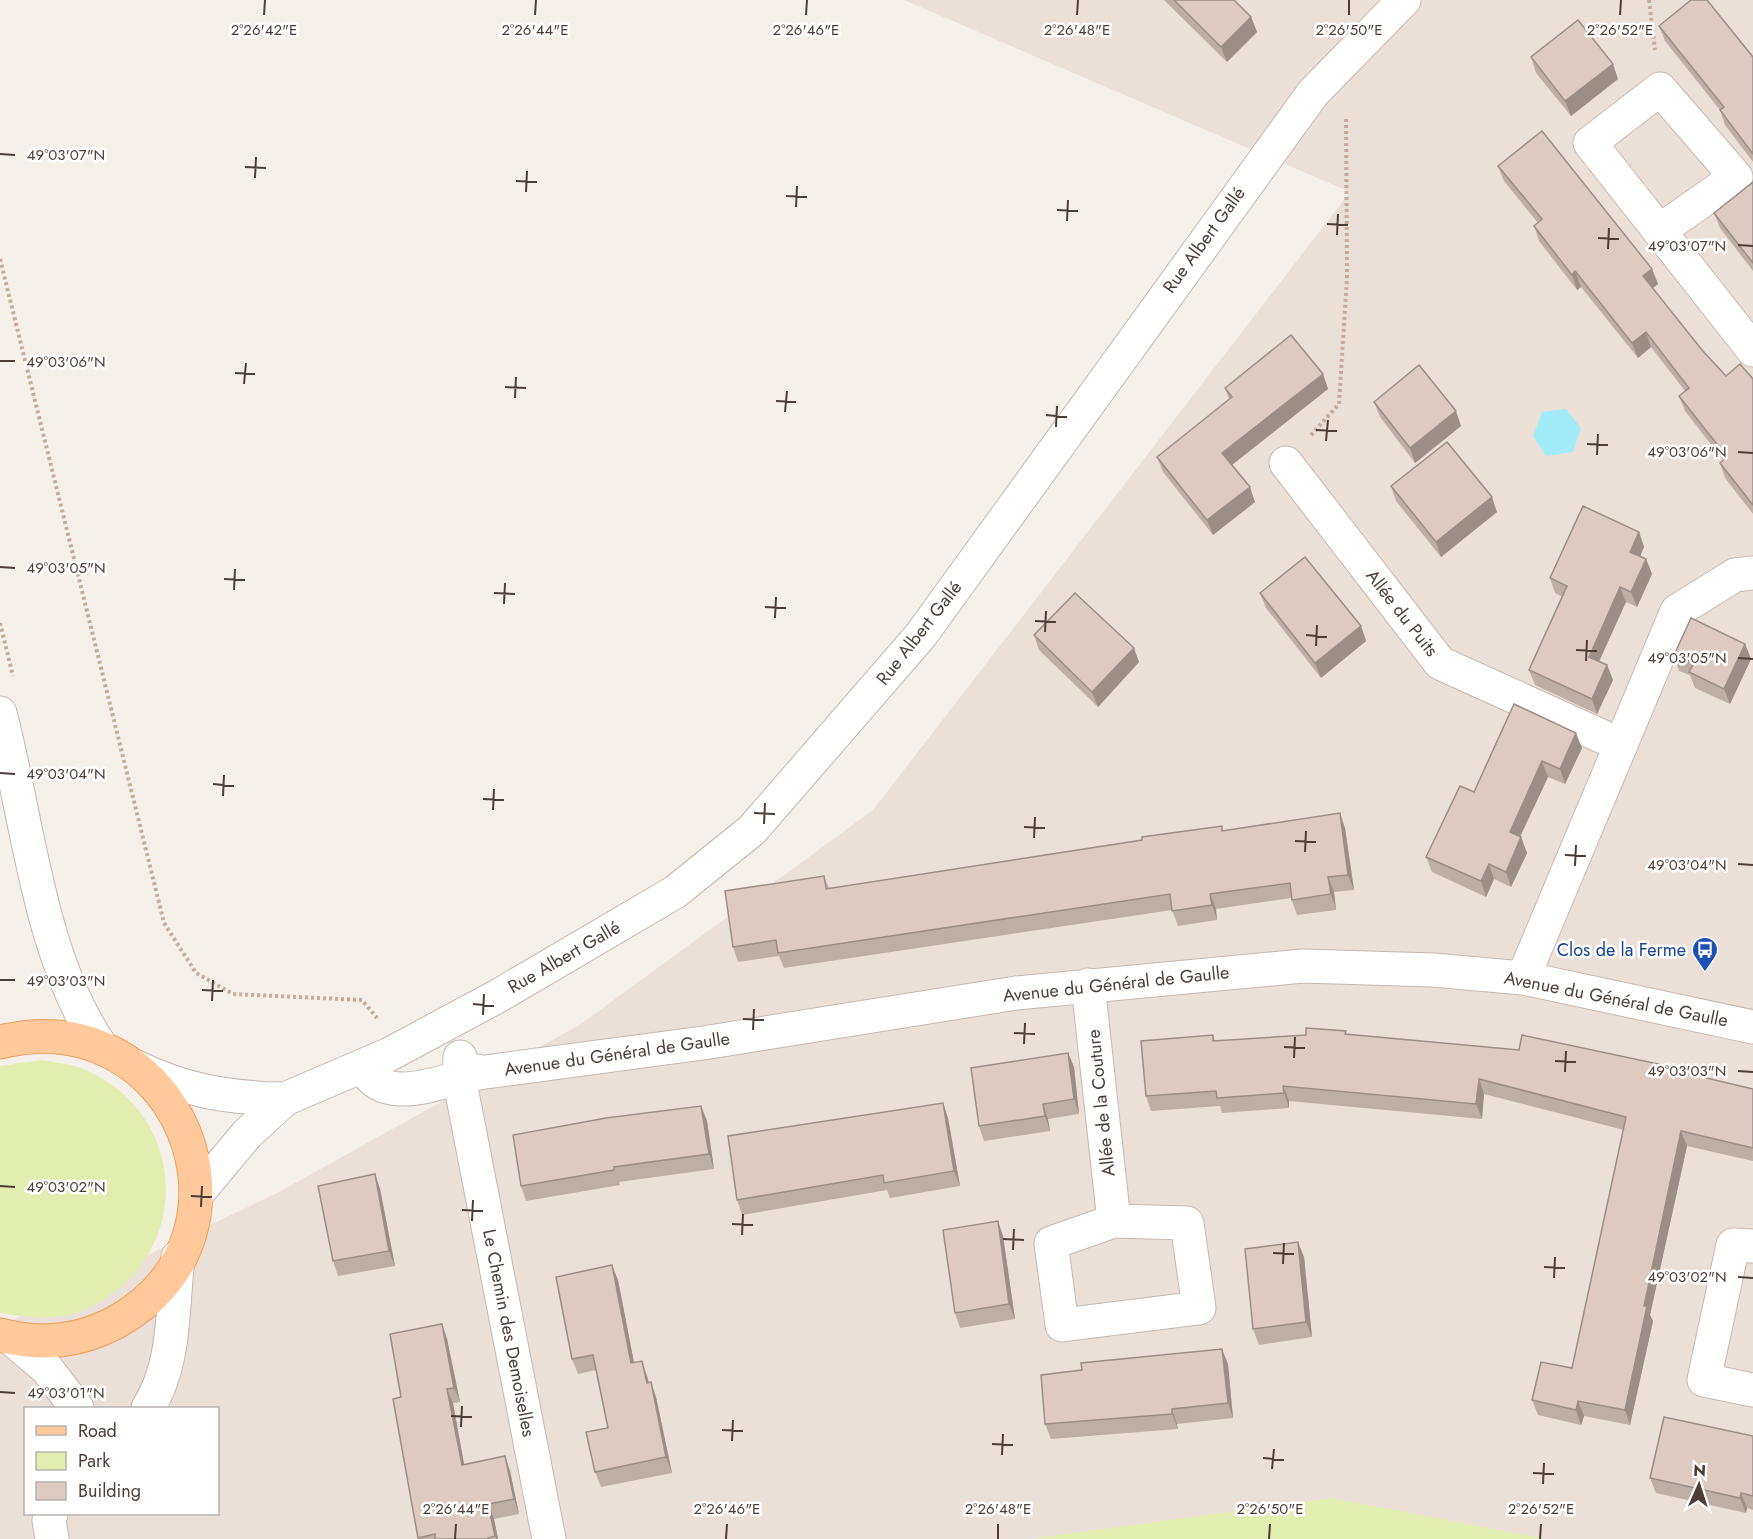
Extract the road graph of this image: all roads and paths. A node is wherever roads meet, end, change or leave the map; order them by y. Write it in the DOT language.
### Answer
graph roads {
  1 [pos="1404,0"];
  2 [pos="1649,0"];
  3 [pos="1346,60"];
  4 [pos="1660,89"];
  5 [pos="1659,231"];
  6 [pos="0,259"];
  7 [pos="1753,350"];
  8 [pos="1286,463"];
  9 [pos="1753,573"];
  10 [pos="0,714"];
  11 [pos="1621,746"];
  12 [pos="1523,978"];
  13 [pos="1088,985"];
  14 [pos="1753,1027"];
  15 [pos="438,1028"];
  16 [pos="0,1042"];
  17 [pos="403,1047"];
  18 [pos="115,1056"];
  19 [pos="363,1066"];
  20 [pos="466,1069"];
  21 [pos="285,1099"];
  22 [pos="196,1195"];
  23 [pos="1114,1221"];
  24 [pos="1753,1246"];
  25 [pos="178,1257"];
  26 [pos="6,1337"];
  27 [pos="1753,1390"];
  28 [pos="76,1407"];
  29 [pos="149,1407"];
  30 [pos="51,1515"];
  31 [pos="52,1539"];
  32 [pos="549,1539"];
  1 -- 3 [label="street, Rue Albert Gallé"];
  2 -- 4 [label="path"];
  3 -- 8 [label="path"];
  3 -- 15 [label="street, Rue Albert Gallé"];
  4 -- 5 [label="street"];
  4 -- 5 [label="street"];
  5 -- 7 [label="street"];
  6 -- 17 [label="path"];
  8 -- 11 [label="street, Allée du Puits"];
  9 -- 11 [label="street"];
  10 -- 18 [label="street"];
  11 -- 12 [label="street"];
  12 -- 13 [label="street, Avenue du Général de Gaulle"];
  12 -- 14 [label="street, Avenue du Général de Gaulle"];
  13 -- 20 [label="street, Avenue du Général de Gaulle"];
  13 -- 23 [label="street, Allée de la Couture"];
  15 -- 17 [label="street, Rue Albert Gallé"];
  15 -- 20 [label="street"];
  16 -- 18 [label="main road"];
  17 -- 19 [label="street, Rue Albert Gallé"];
  18 -- 21 [label="street"];
  18 -- 22 [label="main road"];
  19 -- 20 [label="street, Avenue du Général de Gaulle"];
  19 -- 21 [label="street, Rue Albert Gallé"];
  20 -- 32 [label="street, Le Chemin des Demoiselles"];
  21 -- 22 [label="street"];
  22 -- 25 [label="main road"];
  23 -- 23 [label="street"];
  24 -- 27 [label="street"];
  25 -- 26 [label="main road"];
  25 -- 29 [label="street"];
  26 -- 28 [label="street"];
  30 -- 31 [label="street"];
}
